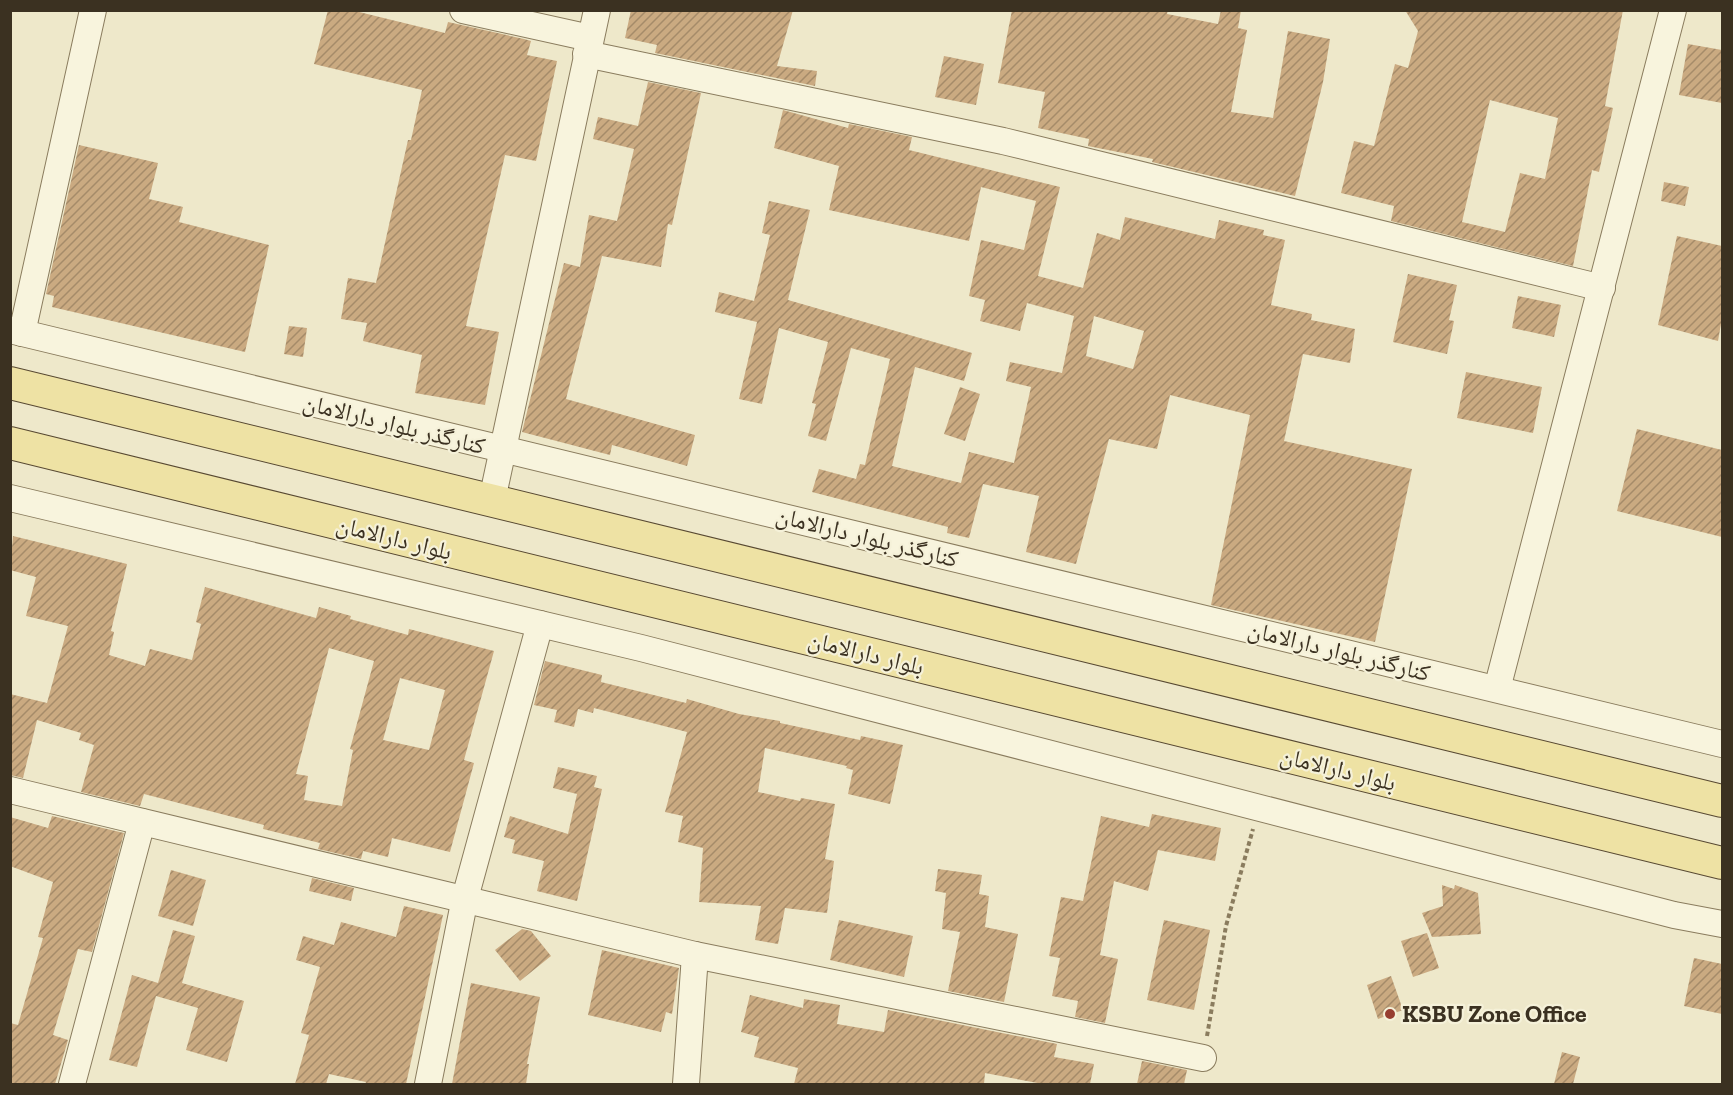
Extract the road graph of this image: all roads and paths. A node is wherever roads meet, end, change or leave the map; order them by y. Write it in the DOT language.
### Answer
graph roads {
  1 [pos="93,10"];
  2 [pos="463,10"];
  3 [pos="597,10"];
  4 [pos="1673,10"];
  5 [pos="588,46"];
  6 [pos="1602,288"];
  7 [pos="16,331"];
  8 [pos="10,383"];
  9 [pos="10,443"];
  10 [pos="502,450"];
  11 [pos="10,498"];
  12 [pos="492,500"];
  13 [pos="540,624"];
  14 [pos="1497,689"];
  15 [pos="1722,744"];
  16 [pos="10,790"];
  17 [pos="1722,801"];
  18 [pos="1259,806"];
  19 [pos="142,822"];
  20 [pos="1722,864"];
  21 [pos="465,898"];
  22 [pos="1722,924"];
  23 [pos="695,955"];
  24 [pos="1203,1058"];
  25 [pos="72,1084"];
  26 [pos="428,1084"];
  27 [pos="686,1084"];
  1 -- 7 [label="street"];
  2 -- 5 [label="street"];
  3 -- 5 [label="street"];
  4 -- 6 [label="street"];
  5 -- 6 [label="street"];
  5 -- 10 [label="street"];
  6 -- 14 [label="street"];
  7 -- 10 [label="street, کنارگذر بلوار دارالامان"];
  8 -- 12 [label="main road"];
  9 -- 20 [label="main road, بلوار دارالامان"];
  10 -- 12 [label="street"];
  10 -- 14 [label="street, کنارگذر بلوار دارالامان"];
  11 -- 13 [label="street"];
  12 -- 17 [label="main road"];
  13 -- 18 [label="street"];
  13 -- 21 [label="street"];
  14 -- 15 [label="street, کنارگذر بلوار دارالامان"];
  16 -- 19 [label="street"];
  18 -- 22 [label="street"];
  18 -- 24 [label="path"];
  19 -- 21 [label="street"];
  19 -- 25 [label="street"];
  21 -- 23 [label="street"];
  21 -- 26 [label="street"];
  23 -- 24 [label="street"];
  23 -- 27 [label="street"];
}
